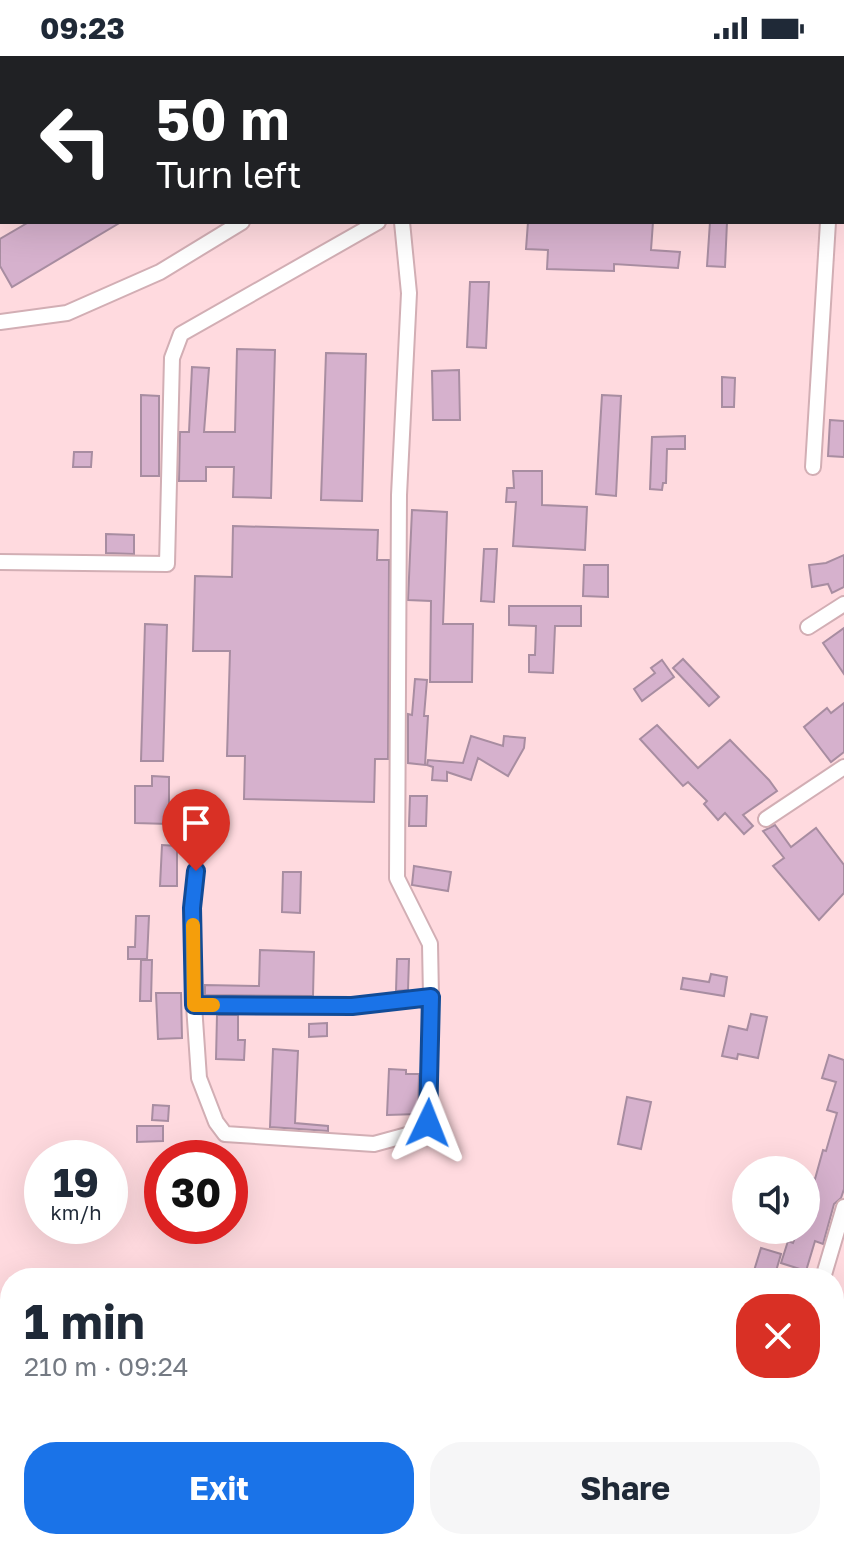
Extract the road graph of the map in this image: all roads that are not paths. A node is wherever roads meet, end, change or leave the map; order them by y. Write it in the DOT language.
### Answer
graph roads {
  1 [pos="239,224"];
  2 [pos="374,224"];
  3 [pos="402,224"];
  4 [pos="828,224"];
  5 [pos="0,322"];
  6 [pos="813,467"];
  7 [pos="0,562"];
  8 [pos="844,604"];
  9 [pos="808,627"];
  10 [pos="844,767"];
  11 [pos="766,819"];
  12 [pos="196,871"];
  13 [pos="431,997"];
  14 [pos="194,1005"];
  15 [pos="844,1207"];
  16 [pos="826,1268"];
  1 -- 5 [label="street"];
  2 -- 7 [label="street"];
  3 -- 13 [label="street"];
  4 -- 6 [label="street"];
  8 -- 9 [label="street"];
  10 -- 11 [label="street"];
  12 -- 14 [label="street"];
  13 -- 14 [label="street"];
  13 -- 14 [label="street"];
  15 -- 16 [label="street"];
}
